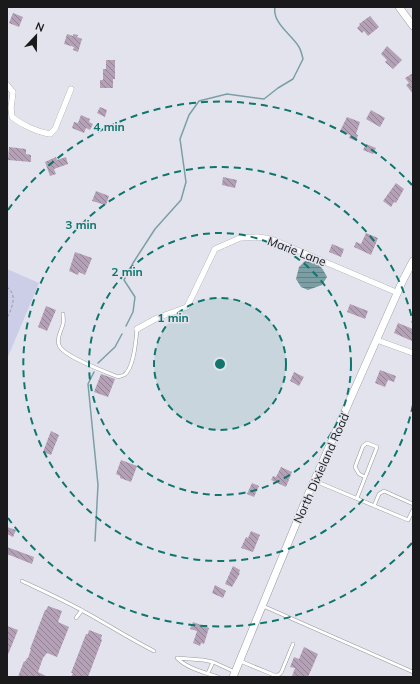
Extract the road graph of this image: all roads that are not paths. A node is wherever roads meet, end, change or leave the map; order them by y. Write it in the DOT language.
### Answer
graph roads {
  1 [pos="400,7"];
  2 [pos="413,26"];
  3 [pos="7,85"];
  4 [pos="71,89"];
  5 [pos="413,261"];
  6 [pos="398,293"];
  7 [pos="63,314"];
  8 [pos="137,329"];
  9 [pos="377,340"];
  10 [pos="413,353"];
  11 [pos="365,478"];
  12 [pos="314,481"];
  13 [pos="357,498"];
  14 [pos="413,504"];
  15 [pos="374,506"];
  16 [pos="413,510"];
  17 [pos="22,581"];
  18 [pos="263,606"];
  19 [pos="82,610"];
  20 [pos="76,618"];
  21 [pos="293,644"];
  22 [pos="154,651"];
  23 [pos="240,661"];
  24 [pos="213,662"];
  25 [pos="413,672"];
  26 [pos="208,673"];
  27 [pos="234,674"];
  28 [pos="278,675"];
  29 [pos="213,676"];
  30 [pos="218,677"];
  31 [pos="282,677"];
  1 -- 2 [label="street"];
  3 -- 4 [label="street"];
  5 -- 6 [label="street, North Dixieland Road"];
  6 -- 8 [label="street, Marie Lane"];
  6 -- 9 [label="street, North Dixieland Road"];
  7 -- 8 [label="lane"];
  9 -- 10 [label="street"];
  9 -- 12 [label="street, North Dixieland Road"];
  11 -- 11 [label="lane"];
  11 -- 13 [label="lane"];
  12 -- 13 [label="lane"];
  12 -- 18 [label="street, North Dixieland Road"];
  13 -- 15 [label="lane"];
  14 -- 15 [label="lane"];
  15 -- 16 [label="lane"];
  17 -- 19 [label="lane"];
  18 -- 23 [label="street, North Dixieland Road"];
  18 -- 25 [label="lane"];
  19 -- 20 [label="lane"];
  19 -- 22 [label="lane"];
  21 -- 28 [label="lane"];
  23 -- 27 [label="street, North Dixieland Road"];
  23 -- 28 [label="lane"];
  24 -- 26 [label="lane"];
  24 -- 26 [label="lane"];
  24 -- 27 [label="lane"];
  26 -- 29 [label="lane"];
  28 -- 31 [label="lane"];
  29 -- 30 [label="lane"];
}
